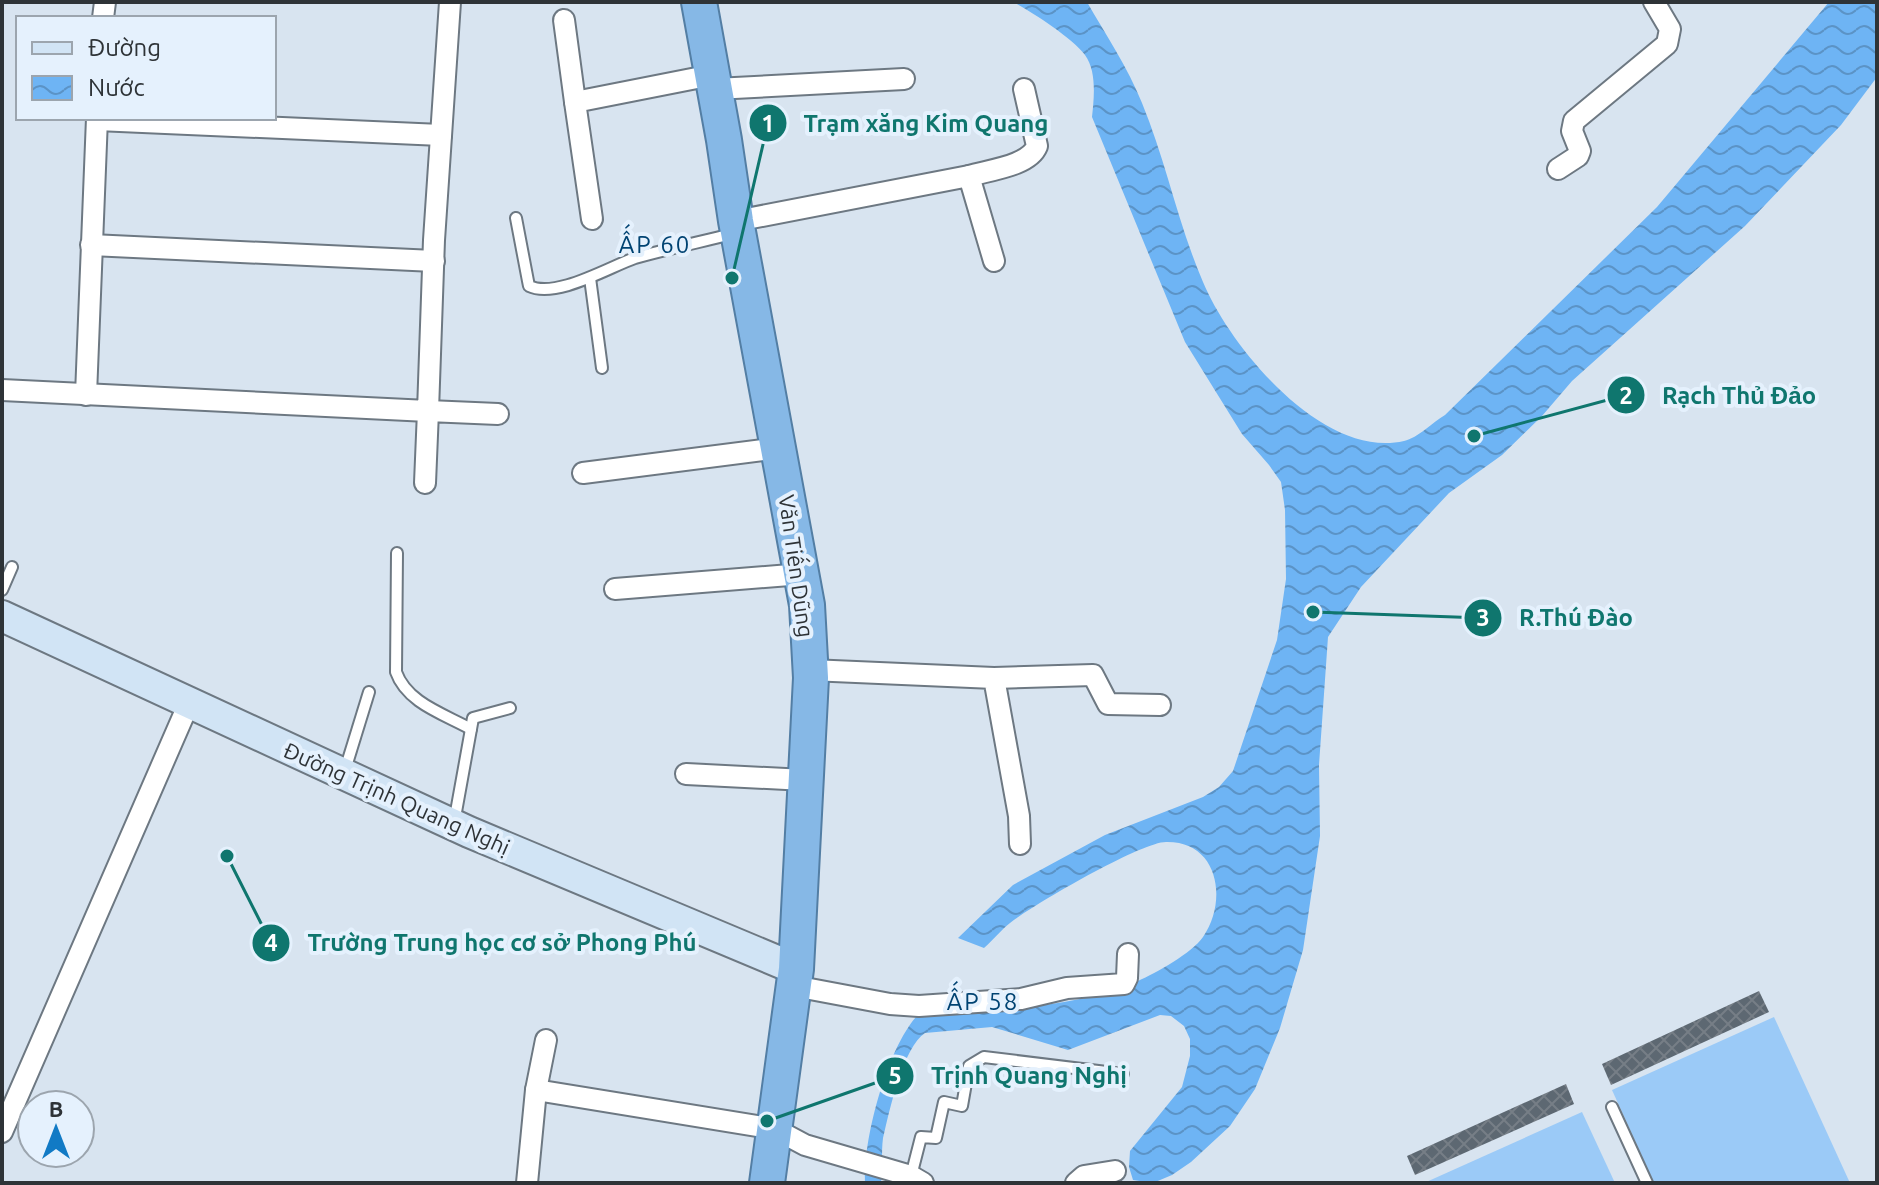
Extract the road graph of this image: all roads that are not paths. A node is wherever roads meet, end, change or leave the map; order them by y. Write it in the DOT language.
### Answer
graph roads {
  1 [pos="450,2"];
  2 [pos="699,2"];
  3 [pos="1654,2"];
  4 [pos="564,20"];
  5 [pos="904,79"];
  6 [pos="713,82"];
  7 [pos="1024,89"];
  8 [pos="575,102"];
  9 [pos="97,120"];
  10 [pos="118,120"];
  11 [pos="441,135"];
  12 [pos="1558,169"];
  13 [pos="969,176"];
  14 [pos="516,218"];
  15 [pos="592,219"];
  16 [pos="737,227"];
  17 [pos="91,245"];
  18 [pos="434,261"];
  19 [pos="994,261"];
  20 [pos="590,278"];
  21 [pos="602,368"];
  22 [pos="2,390"];
  23 [pos="86,395"];
  24 [pos="428,411"];
  25 [pos="498,414"];
  26 [pos="779,448"];
  27 [pos="583,473"];
  28 [pos="425,483"];
  29 [pos="397,553"];
  30 [pos="12,567"];
  31 [pos="802,574"];
  32 [pos="615,589"];
  33 [pos="2,590"];
  34 [pos="2,616"];
  35 [pos="810,670"];
  36 [pos="994,678"];
  37 [pos="369,692"];
  38 [pos="189,703"];
  39 [pos="1160,705"];
  40 [pos="510,708"];
  41 [pos="471,729"];
  42 [pos="344,774"];
  43 [pos="686,774"];
  44 [pos="805,780"];
  45 [pos="454,825"];
  46 [pos="1020,844"];
  47 [pos="1128,954"];
  48 [pos="795,978"];
  49 [pos="546,1040"];
  50 [pos="1123,1074"];
  51 [pos="536,1090"];
  52 [pos="1612,1107"];
  53 [pos="775,1129"];
  54 [pos="2,1132"];
  55 [pos="1115,1171"];
  56 [pos="917,1180"];
  57 [pos="527,1183"];
  58 [pos="767,1183"];
  59 [pos="1076,1183"];
  60 [pos="1647,1183"];
  1 -- 11 [label="street"];
  2 -- 6 [label="highway, Văn Tiến Dũng"];
  3 -- 12 [label="street"];
  4 -- 8 [label="street"];
  5 -- 6 [label="street"];
  6 -- 8 [label="street"];
  6 -- 16 [label="highway, Văn Tiến Dũng"];
  7 -- 13 [label="street"];
  8 -- 15 [label="street"];
  9 -- 17 [label="street"];
  10 -- 11 [label="street"];
  11 -- 18 [label="street"];
  13 -- 16 [label="street"];
  13 -- 19 [label="street"];
  14 -- 20 [label="lane"];
  16 -- 20 [label="lane"];
  16 -- 26 [label="highway, Văn Tiến Dũng"];
  17 -- 18 [label="street"];
  17 -- 23 [label="street"];
  18 -- 24 [label="street"];
  20 -- 21 [label="lane"];
  22 -- 23 [label="street"];
  23 -- 24 [label="street"];
  24 -- 25 [label="street"];
  24 -- 28 [label="street"];
  26 -- 27 [label="street"];
  26 -- 31 [label="highway, Văn Tiến Dũng"];
  29 -- 41 [label="lane"];
  30 -- 33 [label="lane"];
  31 -- 32 [label="street"];
  31 -- 35 [label="highway, Văn Tiến Dũng"];
  34 -- 38 [label="main road, Đường Trịnh Quang Nghị"];
  35 -- 36 [label="street"];
  35 -- 44 [label="highway, Văn Tiến Dũng"];
  36 -- 39 [label="street"];
  36 -- 46 [label="street"];
  37 -- 42 [label="lane"];
  38 -- 42 [label="main road, Đường Trịnh Quang Nghị"];
  38 -- 54 [label="street"];
  40 -- 41 [label="lane"];
  41 -- 45 [label="lane"];
  42 -- 45 [label="main road, Đường Trịnh Quang Nghị"];
  43 -- 44 [label="street"];
  44 -- 48 [label="highway, Văn Tiến Dũng"];
  45 -- 48 [label="main road, Đường Trịnh Quang Nghị"];
  47 -- 48 [label="street"];
  48 -- 53 [label="highway, Văn Tiến Dũng"];
  49 -- 51 [label="street"];
  50 -- 56 [label="lane"];
  51 -- 53 [label="street"];
  51 -- 57 [label="street"];
  52 -- 60 [label="lane"];
  53 -- 56 [label="street"];
  53 -- 58 [label="highway, Văn Tiến Dũng"];
  55 -- 59 [label="street"];
}
